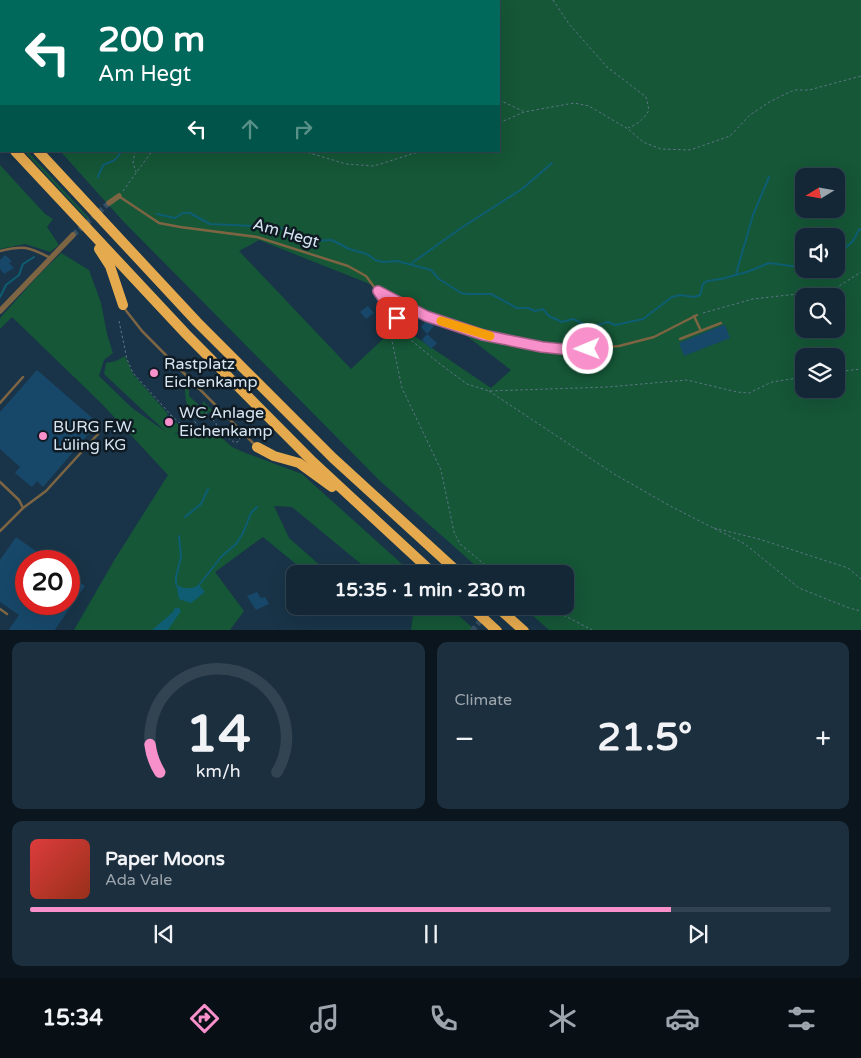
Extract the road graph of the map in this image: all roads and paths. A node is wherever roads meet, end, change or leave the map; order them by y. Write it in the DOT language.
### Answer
graph roads {
  1 [pos="553,0"];
  2 [pos="861,76"];
  3 [pos="500,100"];
  4 [pos="524,112"];
  5 [pos="500,124"];
  6 [pos="628,129"];
  7 [pos="17,152"];
  8 [pos="39,152"];
  9 [pos="135,152"];
  10 [pos="151,152"];
  11 [pos="306,152"];
  12 [pos="417,152"];
  13 [pos="136,173"];
  14 [pos="119,196"];
  15 [pos="109,203"];
  16 [pos="88,231"];
  17 [pos="73,235"];
  18 [pos="0,251"];
  19 [pos="50,258"];
  20 [pos="861,272"];
  21 [pos="378,291"];
  22 [pos="123,304"];
  23 [pos="0,311"];
  24 [pos="696,316"];
  25 [pos="397,318"];
  26 [pos="119,321"];
  27 [pos="721,323"];
  28 [pos="406,328"];
  29 [pos="701,331"];
  30 [pos="680,339"];
  31 [pos="412,341"];
  32 [pos="861,369"];
  33 [pos="845,371"];
  34 [pos="23,377"];
  35 [pos="795,378"];
  36 [pos="489,391"];
  37 [pos="0,403"];
  38 [pos="202,409"];
  39 [pos="192,418"];
  40 [pos="200,429"];
  41 [pos="217,430"];
  42 [pos="241,432"];
  43 [pos="98,434"];
  44 [pos="257,447"];
  45 [pos="0,482"];
  46 [pos="23,508"];
  47 [pos="362,508"];
  48 [pos="712,528"];
  49 [pos="0,531"];
  50 [pos="424,565"];
  51 [pos="450,565"];
  52 [pos="485,565"];
  53 [pos="861,579"];
  54 [pos="0,609"];
  55 [pos="861,611"];
  56 [pos="7,614"];
  57 [pos="480,615"];
  58 [pos="506,615"];
  59 [pos="564,615"];
  60 [pos="497,630"];
  61 [pos="524,630"];
  62 [pos="594,630"];
  1 -- 6 [label="path"];
  2 -- 6 [label="path"];
  3 -- 4 [label="path"];
  4 -- 5 [label="path"];
  4 -- 6 [label="path"];
  7 -- 16 [label="highway"];
  8 -- 51 [label="highway"];
  9 -- 13 [label="path"];
  10 -- 13 [label="path"];
  11 -- 12 [label="path"];
  13 -- 14 [label="path"];
  14 -- 15 [label="street"];
  14 -- 21 [label="lane, Am Hegt"];
  16 -- 22 [label="highway"];
  16 -- 47 [label="highway"];
  17 -- 19 [label="street"];
  18 -- 19 [label="lane"];
  19 -- 23 [label="street"];
  20 -- 24 [label="path"];
  21 -- 24 [label="lane"];
  21 -- 25 [label="lane, Am Hegt"];
  22 -- 42 [label="lane"];
  24 -- 29 [label="lane"];
  25 -- 28 [label="lane, Am Hegt"];
  25 -- 52 [label="path"];
  26 -- 40 [label="path"];
  27 -- 29 [label="lane"];
  29 -- 30 [label="lane"];
  31 -- 36 [label="path"];
  32 -- 33 [label="path"];
  34 -- 37 [label="lane"];
  35 -- 36 [label="path"];
  36 -- 48 [label="path"];
  38 -- 41 [label="path"];
  39 -- 40 [label="path"];
  40 -- 41 [label="path"];
  41 -- 42 [label="path"];
  42 -- 44 [label="lane"];
  43 -- 46 [label="lane"];
  44 -- 47 [label="highway"];
  45 -- 46 [label="lane"];
  46 -- 49 [label="lane"];
  47 -- 50 [label="highway"];
  48 -- 53 [label="path"];
  48 -- 55 [label="path"];
  54 -- 56 [label="lane"];
  57 -- 60 [label="highway"];
  58 -- 61 [label="highway"];
  59 -- 62 [label="path"];
}
